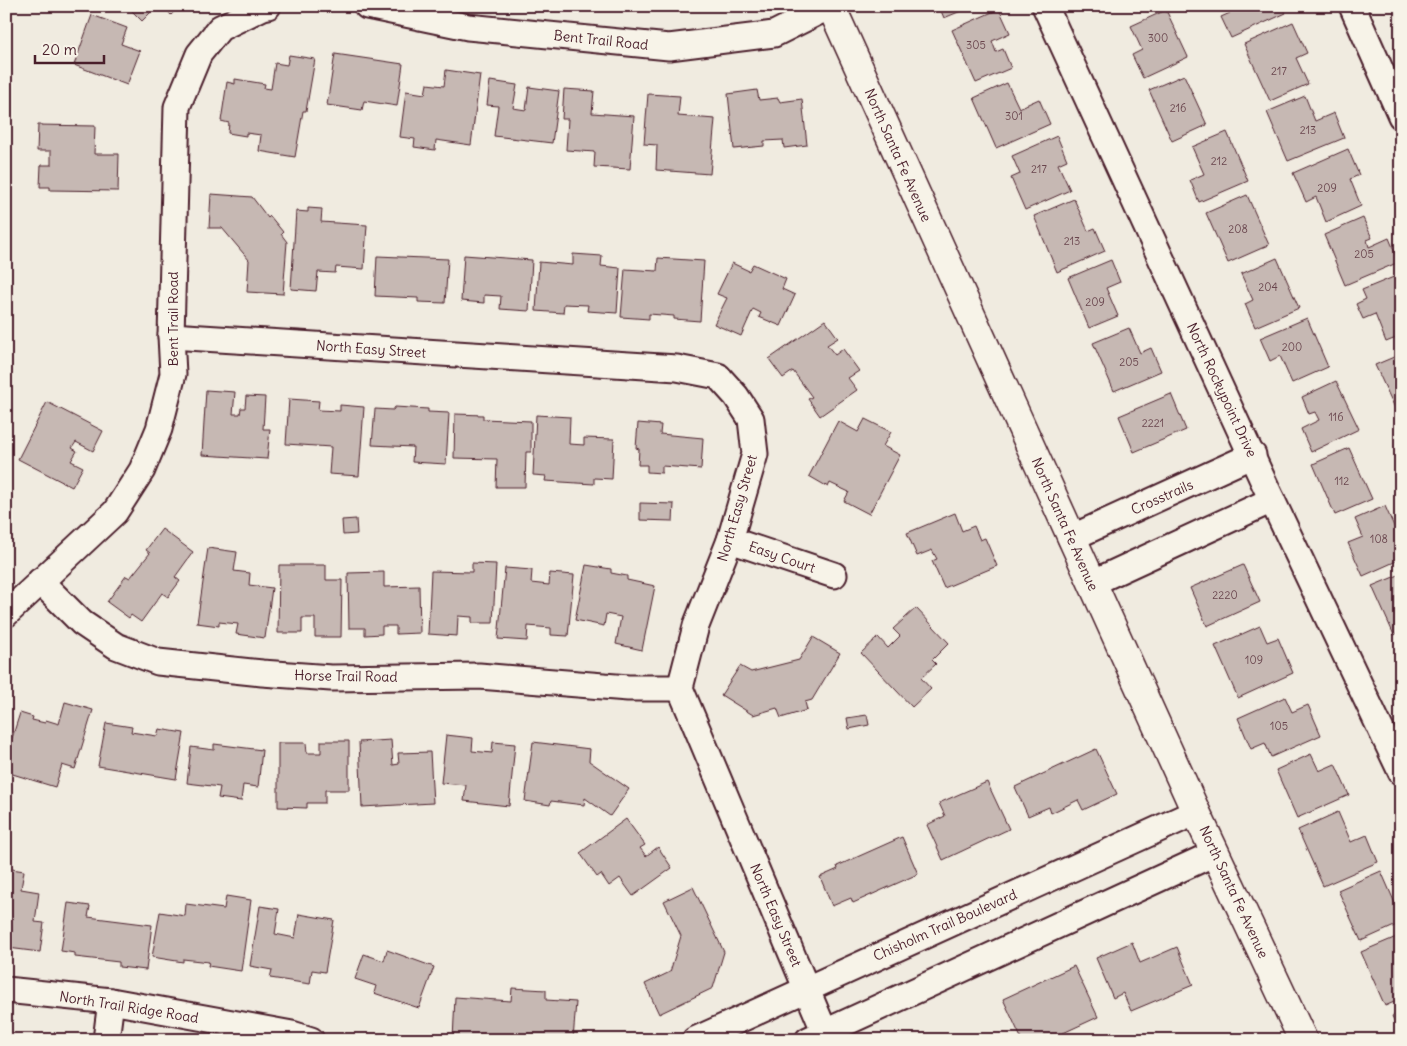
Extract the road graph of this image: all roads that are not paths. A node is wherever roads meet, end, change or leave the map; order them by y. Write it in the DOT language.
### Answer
graph roads {
  1 [pos="268,6"];
  2 [pos="367,6"];
  3 [pos="830,6"];
  4 [pos="1045,6"];
  5 [pos="1352,6"];
  6 [pos="469,16"];
  7 [pos="1401,116"];
  8 [pos="171,336"];
  9 [pos="1253,456"];
  10 [pos="1272,500"];
  11 [pos="1071,538"];
  12 [pos="730,540"];
  13 [pos="834,575"];
  14 [pos="40,581"];
  15 [pos="1092,583"];
  16 [pos="6,614"];
  17 [pos="680,688"];
  18 [pos="1398,760"];
  19 [pos="1196,812"];
  20 [pos="1215,852"];
  21 [pos="807,988"];
  22 [pos="6,990"];
  23 [pos="111,1001"];
  24 [pos="821,1037"];
  25 [pos="106,1040"];
  26 [pos="311,1040"];
  27 [pos="695,1040"];
  28 [pos="1303,1040"];
  1 -- 8 [label="street, Bent Trail Road"];
  2 -- 6 [label="street, Bent Trail Road"];
  3 -- 6 [label="street, Bent Trail Road"];
  3 -- 11 [label="main road, North Santa Fe Avenue"];
  4 -- 9 [label="street, North Rockypoint Drive"];
  5 -- 7 [label="street"];
  8 -- 12 [label="street, North Easy Street"];
  8 -- 14 [label="street, Bent Trail Road"];
  9 -- 10 [label="street, North Rockypoint Drive"];
  9 -- 11 [label="street, Crosstrails"];
  10 -- 15 [label="street"];
  10 -- 18 [label="street, North Rockypoint Drive"];
  11 -- 15 [label="main road, North Santa Fe Avenue"];
  12 -- 13 [label="street, Easy Court"];
  12 -- 17 [label="street, North Easy Street"];
  14 -- 16 [label="street, Bent Trail Road"];
  14 -- 17 [label="street, Horse Trail Road"];
  15 -- 19 [label="main road, North Santa Fe Avenue"];
  17 -- 21 [label="street, North Easy Street"];
  19 -- 20 [label="main road, North Santa Fe Avenue"];
  19 -- 21 [label="street, Chisholm Trail Boulevard"];
  20 -- 24 [label="street"];
  20 -- 28 [label="main road, North Santa Fe Avenue"];
  21 -- 24 [label="street, North Easy Street"];
  21 -- 27 [label="street, Chisholm Trail Boulevard"];
  22 -- 23 [label="street, North Trail Ridge Road"];
  23 -- 25 [label="street"];
  23 -- 26 [label="street, North Trail Ridge Road"];
}
